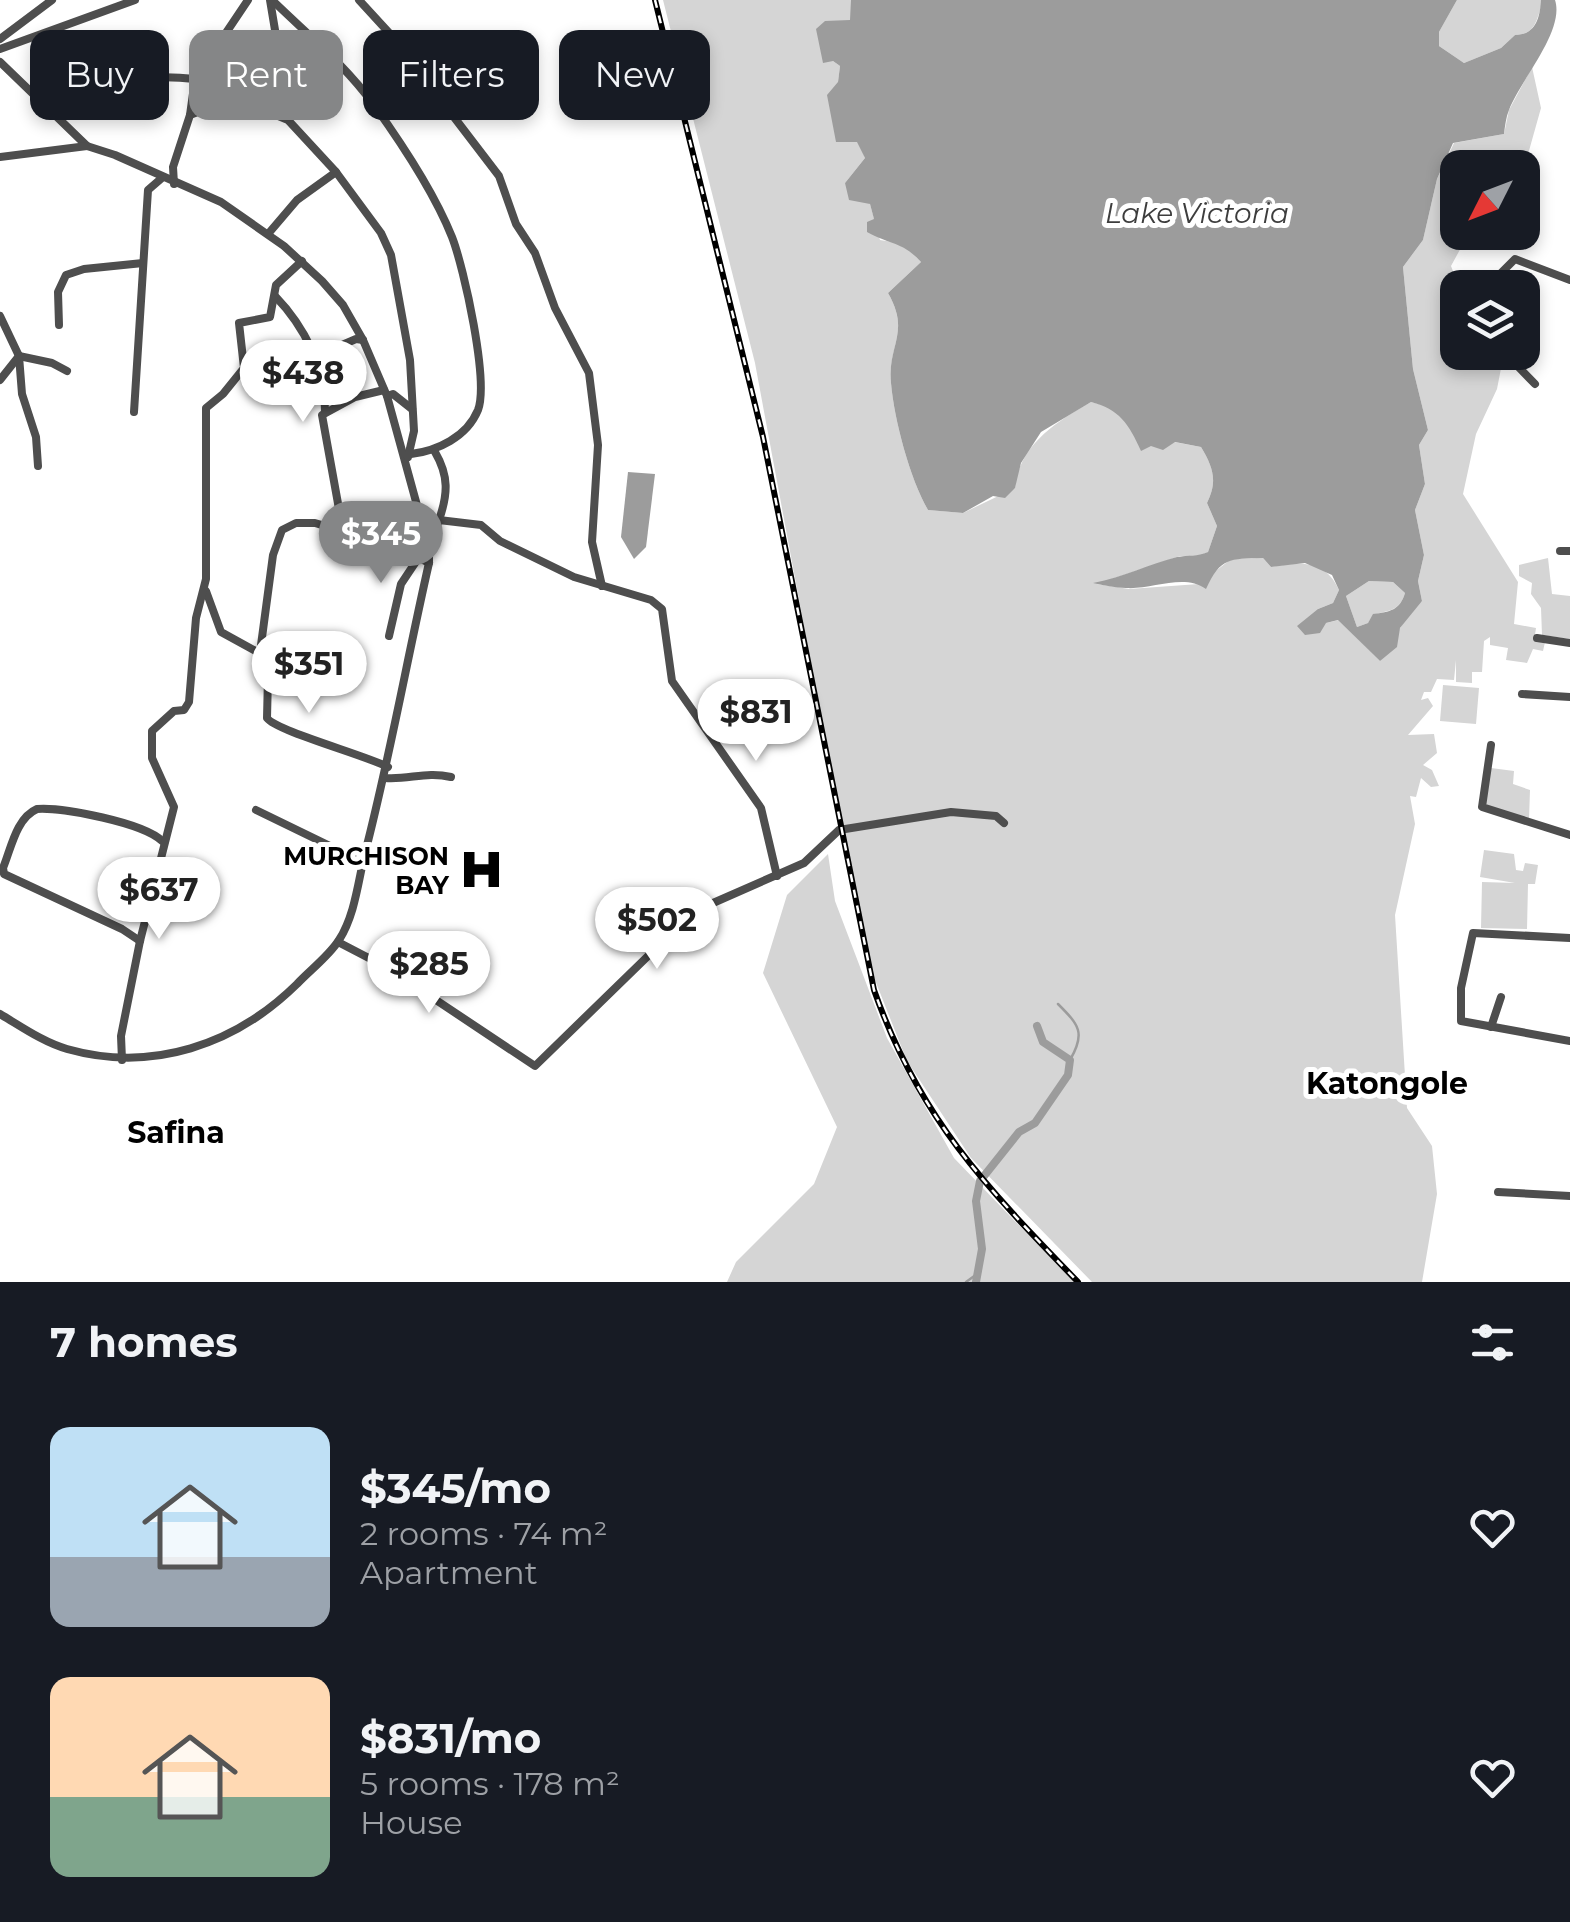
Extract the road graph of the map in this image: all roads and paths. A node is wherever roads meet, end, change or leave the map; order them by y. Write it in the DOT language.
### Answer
graph roads {
  1 [pos="52,0"];
  2 [pos="135,0"];
  3 [pos="248,0"];
  4 [pos="271,0"];
  5 [pos="358,0"];
  6 [pos="228,30"];
  7 [pos="275,30"];
  8 [pos="0,39"];
  9 [pos="0,49"];
  10 [pos="0,62"];
  11 [pos="30,90"];
  12 [pos="189,118"];
  13 [pos="63,120"];
  14 [pos="284,120"];
  15 [pos="87,146"];
  16 [pos="0,157"];
  17 [pos="138,168"];
  18 [pos="336,172"];
  19 [pos="163,177"];
  20 [pos="174,184"];
  21 [pos="148,190"];
  22 [pos="268,234"];
  23 [pos="302,261"];
  24 [pos="143,263"];
  25 [pos="1504,270"];
  26 [pos="1570,280"];
  27 [pos="275,296"];
  28 [pos="0,316"];
  29 [pos="59,325"];
  30 [pos="363,340"];
  31 [pos="19,356"];
  32 [pos="314,357"];
  33 [pos="1521,370"];
  34 [pos="66,371"];
  35 [pos="0,380"];
  36 [pos="1535,384"];
  37 [pos="385,393"];
  38 [pos="324,394"];
  39 [pos="335,408"];
  40 [pos="412,408"];
  41 [pos="134,412"];
  42 [pos="325,412"];
  43 [pos="435,452"];
  44 [pos="408,456"];
  45 [pos="38,466"];
  46 [pos="439,520"];
  47 [pos="336,530"];
  48 [pos="429,549"];
  49 [pos="1570,551"];
  50 [pos="1560,552"];
  51 [pos="419,557"];
  52 [pos="429,562"];
  53 [pos="602,586"];
  54 [pos="204,587"];
  55 [pos="389,636"];
  56 [pos="1537,638"];
  57 [pos="1570,644"];
  58 [pos="261,654"];
  59 [pos="1522,694"];
  60 [pos="1570,697"];
  61 [pos="1491,744"];
  62 [pos="388,767"];
  63 [pos="451,777"];
  64 [pos="385,778"];
  65 [pos="256,810"];
  66 [pos="1004,823"];
  67 [pos="1570,835"];
  68 [pos="162,841"];
  69 [pos="363,862"];
  70 [pos="778,876"];
  71 [pos="1570,938"];
  72 [pos="140,942"];
  73 [pos="338,942"];
  74 [pos="1501,997"];
  75 [pos="0,1014"];
  76 [pos="1492,1027"];
  77 [pos="1570,1041"];
  78 [pos="122,1060"];
  79 [pos="1498,1192"];
  80 [pos="1570,1196"];
  1 -- 8 [label="street"];
  2 -- 9 [label="street"];
  3 -- 6 [label="street"];
  4 -- 7 [label="street"];
  4 -- 43 [label="street"];
  5 -- 53 [label="street"];
  10 -- 11 [label="street"];
  12 -- 20 [label="street"];
  13 -- 15 [label="street"];
  14 -- 18 [label="street"];
  15 -- 16 [label="street"];
  15 -- 17 [label="street"];
  17 -- 19 [label="street"];
  17 -- 21 [label="street"];
  18 -- 22 [label="street"];
  18 -- 40 [label="street"];
  19 -- 20 [label="street"];
  19 -- 21 [label="street"];
  20 -- 22 [label="street"];
  21 -- 24 [label="street"];
  22 -- 23 [label="street"];
  23 -- 27 [label="street"];
  23 -- 30 [label="street"];
  24 -- 29 [label="street"];
  24 -- 41 [label="street"];
  25 -- 26 [label="street"];
  27 -- 32 [label="street"];
  27 -- 54 [label="street"];
  28 -- 31 [label="street"];
  30 -- 32 [label="street"];
  30 -- 37 [label="street"];
  31 -- 34 [label="street"];
  31 -- 35 [label="street"];
  31 -- 45 [label="street"];
  32 -- 38 [label="street"];
  33 -- 36 [label="street"];
  37 -- 39 [label="street"];
  37 -- 40 [label="street"];
  37 -- 44 [label="street"];
  38 -- 39 [label="street"];
  38 -- 42 [label="street"];
  39 -- 42 [label="street"];
  40 -- 44 [label="street"];
  42 -- 47 [label="street"];
  43 -- 44 [label="street"];
  43 -- 46 [label="street"];
  44 -- 48 [label="street"];
  46 -- 48 [label="street"];
  46 -- 53 [label="street"];
  47 -- 51 [label="street"];
  47 -- 58 [label="street"];
  48 -- 52 [label="street"];
  49 -- 50 [label="street"];
  51 -- 52 [label="street"];
  51 -- 55 [label="street"];
  52 -- 62 [label="street"];
  53 -- 70 [label="street"];
  54 -- 58 [label="street"];
  54 -- 68 [label="street"];
  56 -- 57 [label="street"];
  58 -- 62 [label="street"];
  59 -- 60 [label="street"];
  61 -- 67 [label="street"];
  62 -- 64 [label="street"];
  63 -- 64 [label="street"];
  64 -- 69 [label="street"];
  65 -- 69 [label="street"];
  66 -- 70 [label="street"];
  68 -- 72 [label="street"];
  68 -- 72 [label="street"];
  69 -- 73 [label="street"];
  70 -- 73 [label="street"];
  71 -- 76 [label="street"];
  72 -- 78 [label="street"];
  73 -- 78 [label="street"];
  74 -- 76 [label="street"];
  75 -- 78 [label="street"];
  76 -- 77 [label="street"];
  79 -- 80 [label="street"];
}
